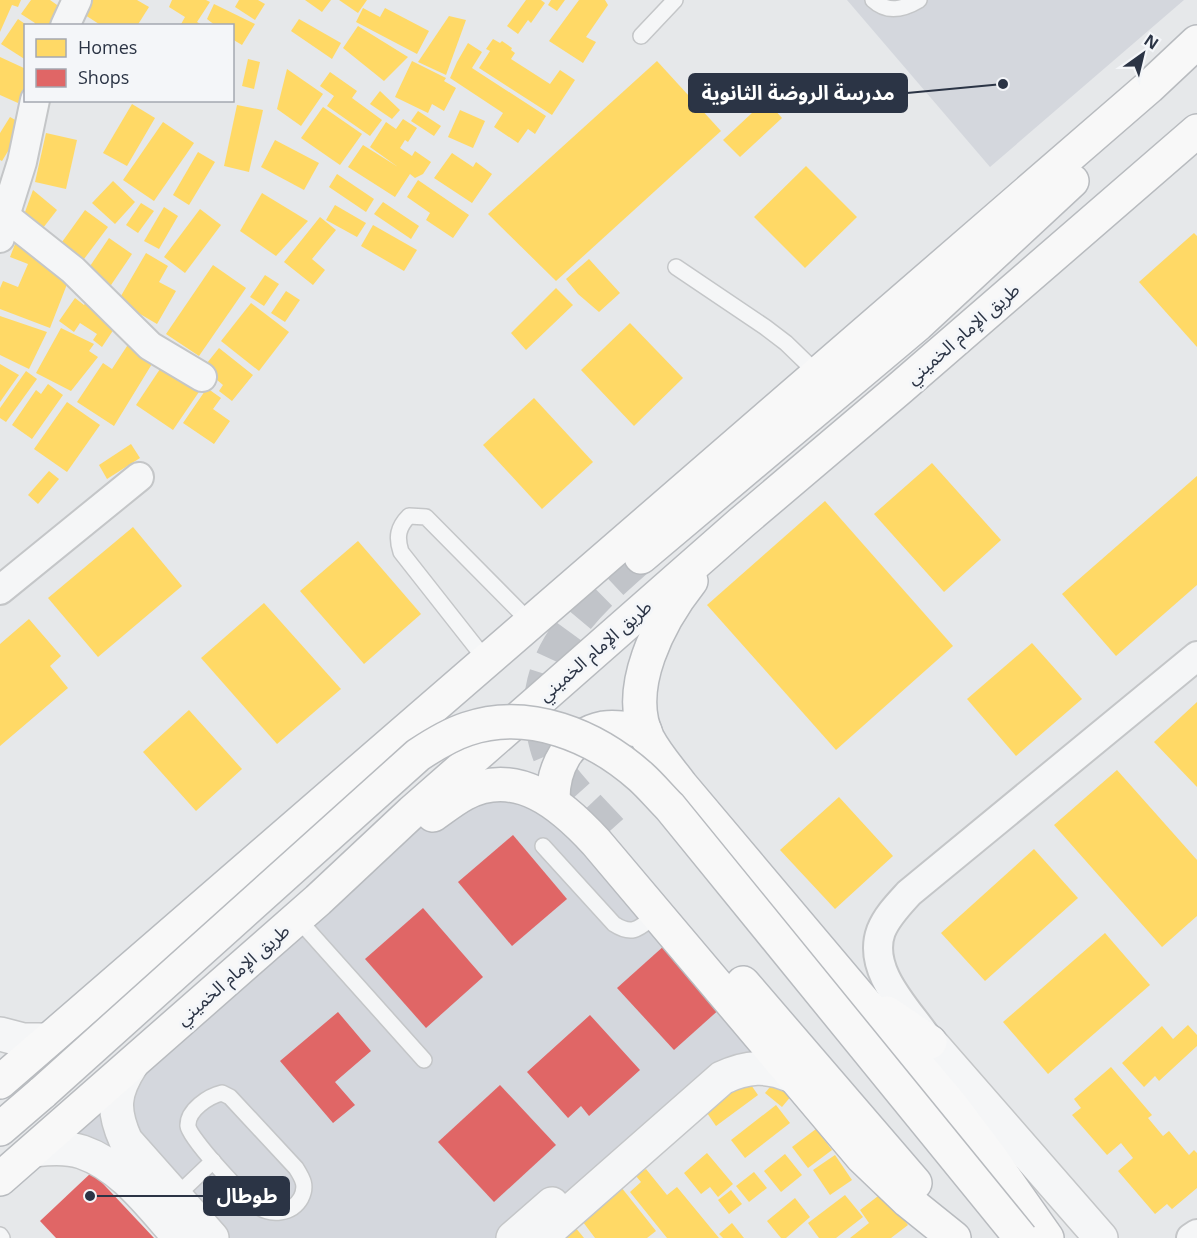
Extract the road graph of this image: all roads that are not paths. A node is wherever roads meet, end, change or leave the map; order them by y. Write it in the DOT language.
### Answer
graph roads {
  1 [pos="77,0"];
  2 [pos="675,0"];
  3 [pos="873,0"];
  4 [pos="919,0"];
  5 [pos="65,24"];
  6 [pos="641,36"];
  7 [pos="1197,42"];
  8 [pos="1149,87"];
  9 [pos="35,102"];
  10 [pos="1197,131"];
  11 [pos="2,227"];
  12 [pos="676,267"];
  13 [pos="818,374"];
  14 [pos="202,377"];
  15 [pos="139,477"];
  16 [pos="741,523"];
  17 [pos="641,557"];
  18 [pos="0,590"];
  19 [pos="530,622"];
  20 [pos="1197,656"];
  21 [pos="486,660"];
  22 [pos="645,731"];
  23 [pos="553,802"];
  24 [pos="611,830"];
  25 [pos="543,846"];
  26 [pos="307,909"];
  27 [pos="657,914"];
  28 [pos="851,988"];
  29 [pos="0,1034"];
  30 [pos="47,1040"];
  31 [pos="930,1042"];
  32 [pos="424,1060"];
  33 [pos="132,1064"];
  34 [pos="792,1076"];
  35 [pos="0,1082"];
  36 [pos="667,1115"];
  37 [pos="0,1129"];
  38 [pos="35,1150"];
  39 [pos="213,1161"];
  40 [pos="0,1179"];
  41 [pos="166,1205"];
  42 [pos="1197,1234"];
  43 [pos="180,1238"];
  44 [pos="212,1238"];
  45 [pos="513,1238"];
  46 [pos="540,1238"];
  47 [pos="954,1238"];
  48 [pos="963,1238"];
  49 [pos="1021,1238"];
  50 [pos="1047,1238"];
  51 [pos="1101,1238"];
  52 [pos="1191,1238"];
  1 -- 5 [label="street"];
  2 -- 6 [label="lane"];
  3 -- 4 [label="lane"];
  7 -- 8 [label="highway"];
  8 -- 13 [label="highway"];
  8 -- 17 [label="highway"];
  9 -- 11 [label="street"];
  10 -- 16 [label="highway, طريق الإمام الخميني"];
  11 -- 14 [label="street"];
  12 -- 13 [label="lane"];
  13 -- 19 [label="highway"];
  15 -- 18 [label="street"];
  16 -- 22 [label="highway"];
  16 -- 26 [label="highway, طريق الإمام الخميني"];
  19 -- 21 [label="highway"];
  19 -- 21 [label="lane"];
  20 -- 31 [label="street"];
  21 -- 30 [label="highway"];
  22 -- 23 [label="highway"];
  22 -- 28 [label="highway"];
  23 -- 26 [label="highway"];
  23 -- 27 [label="highway"];
  24 -- 48 [label="highway"];
  25 -- 27 [label="lane"];
  26 -- 32 [label="lane"];
  26 -- 33 [label="highway, طريق الإمام الخميني"];
  27 -- 34 [label="highway"];
  28 -- 31 [label="highway"];
  28 -- 50 [label="highway"];
  29 -- 30 [label="street"];
  30 -- 35 [label="highway"];
  31 -- 51 [label="street"];
  33 -- 38 [label="highway, طريق الإمام الخميني"];
  33 -- 41 [label="street"];
  34 -- 36 [label="street"];
  34 -- 47 [label="highway"];
  36 -- 45 [label="street"];
  36 -- 46 [label="street"];
  37 -- 49 [label="highway, bridge"];
  38 -- 40 [label="highway, طريق الإمام الخميني"];
  38 -- 41 [label="street"];
  39 -- 39 [label="lane"];
  39 -- 41 [label="lane"];
  41 -- 43 [label="street"];
  41 -- 44 [label="street"];
  42 -- 52 [label="street"];
}
